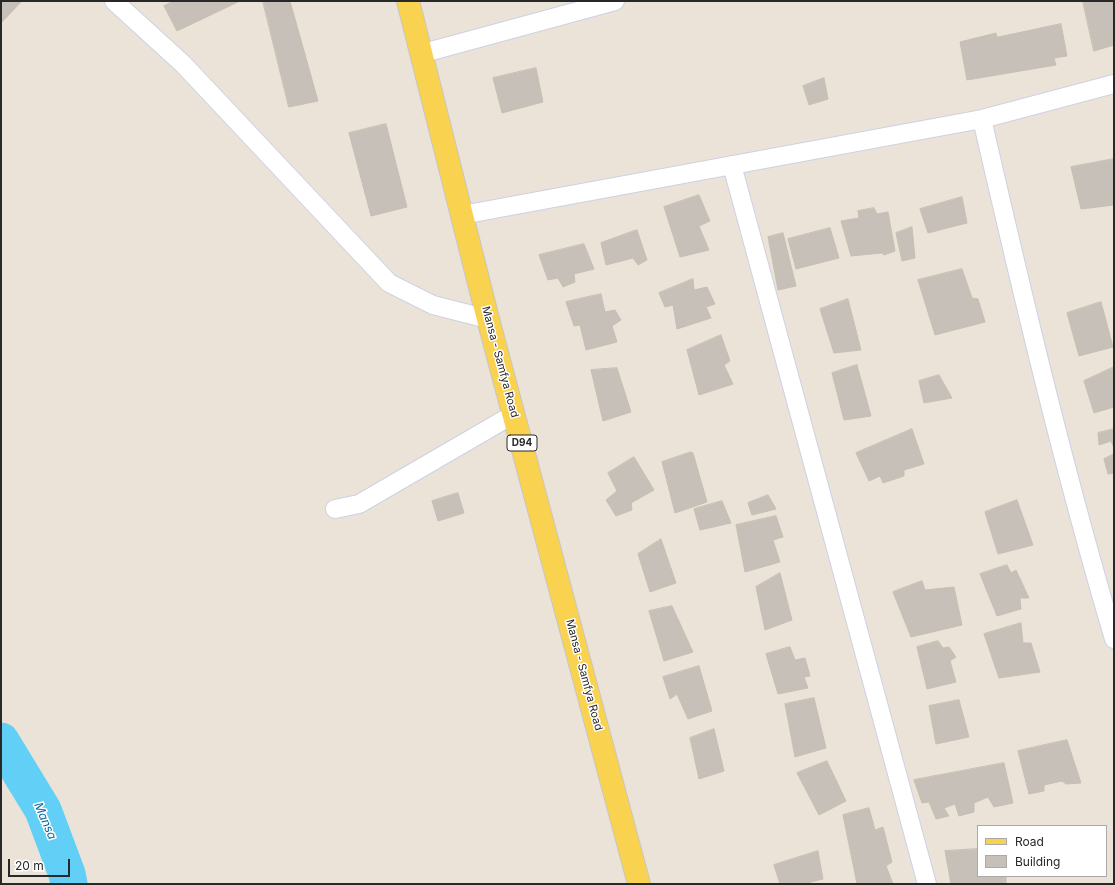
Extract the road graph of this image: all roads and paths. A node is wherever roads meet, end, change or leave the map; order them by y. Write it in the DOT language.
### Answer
graph roads {
  1 [pos="114,1"];
  2 [pos="408,1"];
  3 [pos="615,1"];
  4 [pos="420,54"];
  5 [pos="1114,84"];
  6 [pos="982,119"];
  7 [pos="732,165"];
  8 [pos="462,216"];
  9 [pos="488,319"];
  10 [pos="514,414"];
  11 [pos="335,509"];
  12 [pos="1114,639"];
  13 [pos="639,884"];
  14 [pos="927,884"];
  1 -- 9 [label="street"];
  2 -- 4 [label="main road, Mansa - Samfya Road / D94"];
  3 -- 4 [label="street"];
  4 -- 8 [label="main road, Mansa - Samfya Road / D94"];
  5 -- 6 [label="street"];
  6 -- 7 [label="street"];
  6 -- 12 [label="street"];
  7 -- 8 [label="street"];
  7 -- 14 [label="street"];
  8 -- 9 [label="main road, Mansa - Samfya Road / D94"];
  9 -- 10 [label="main road, Mansa - Samfya Road / D94"];
  10 -- 11 [label="street"];
  10 -- 13 [label="main road, Mansa - Samfya Road / D94"];
}
